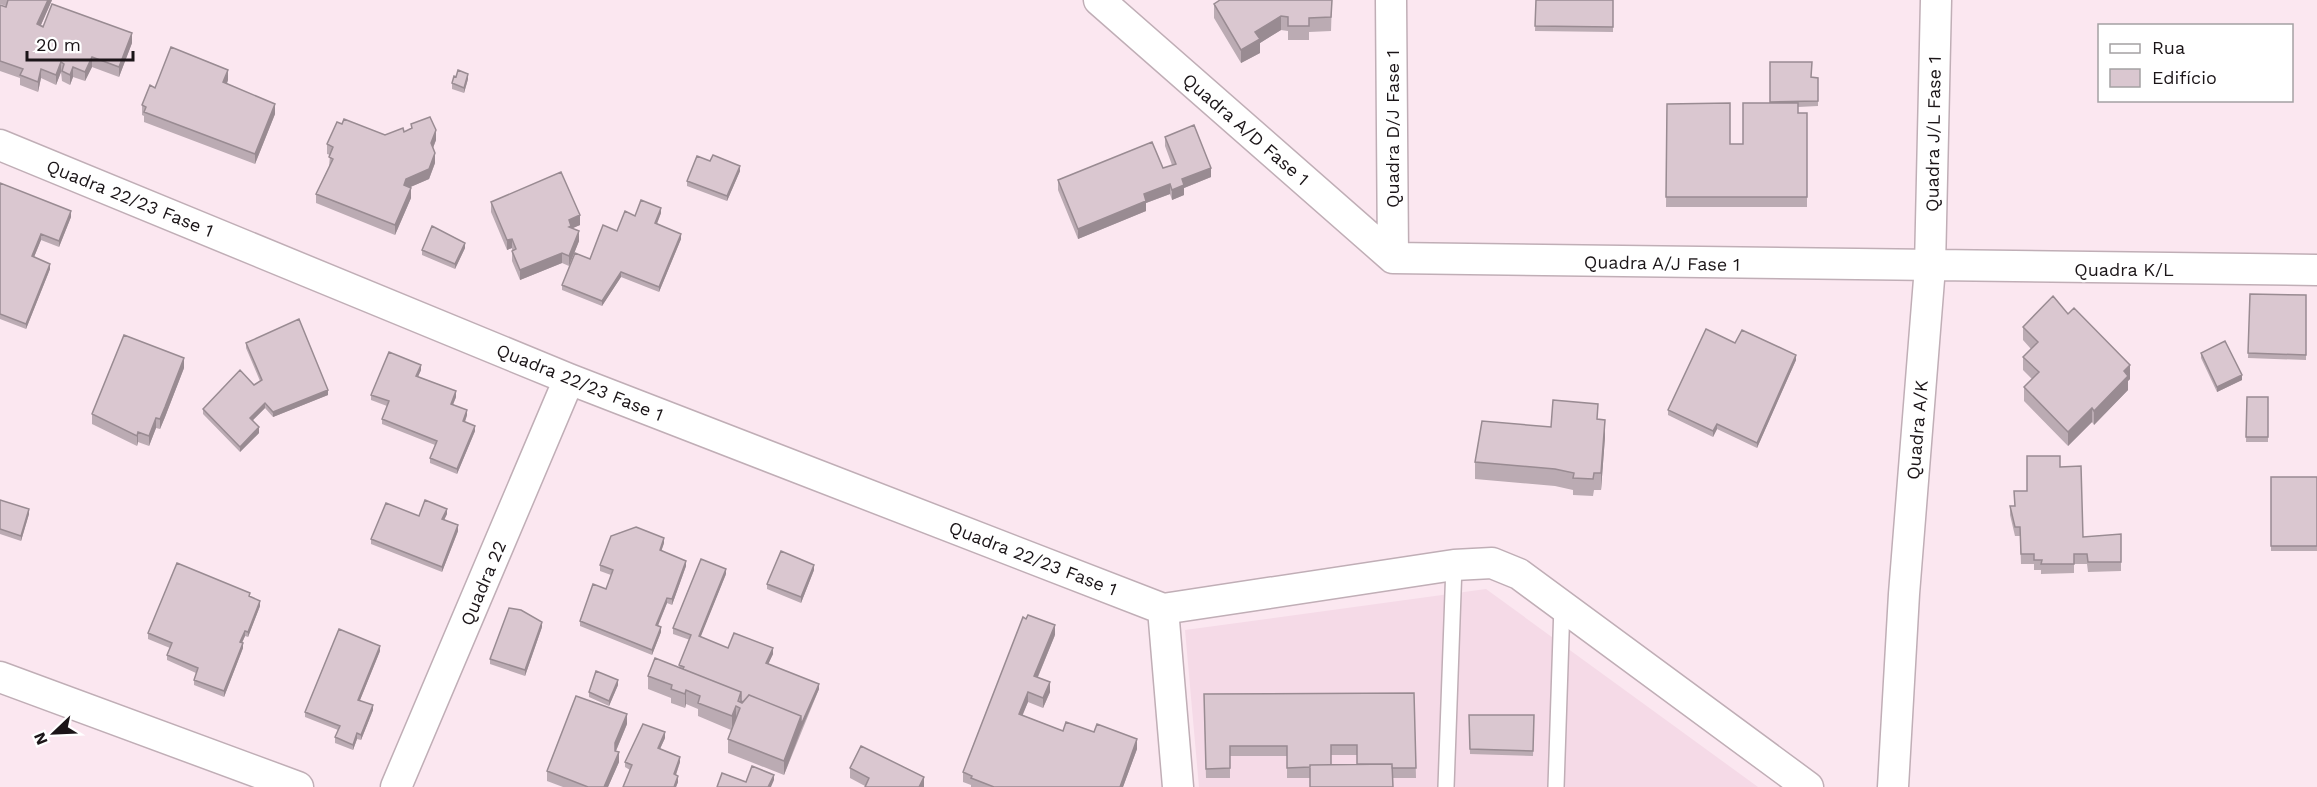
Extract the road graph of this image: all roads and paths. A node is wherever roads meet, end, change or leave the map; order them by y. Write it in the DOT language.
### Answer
graph roads {
  1 [pos="1099,0"];
  2 [pos="1391,0"];
  3 [pos="1936,0"];
  4 [pos="0,145"];
  5 [pos="1393,258"];
  6 [pos="1930,267"];
  7 [pos="2317,270"];
  8 [pos="570,379"];
  9 [pos="1454,565"];
  10 [pos="1562,605"];
  11 [pos="1163,609"];
  12 [pos="0,677"];
  13 [pos="298,787"];
  14 [pos="396,787"];
  15 [pos="1178,787"];
  16 [pos="1446,787"];
  17 [pos="1556,787"];
  18 [pos="1808,787"];
  19 [pos="1893,787"];
  1 -- 5 [label="street, Quadra A/D Fase 1"];
  2 -- 5 [label="street, Quadra D/J Fase 1"];
  3 -- 6 [label="street, Quadra J/L Fase 1"];
  4 -- 8 [label="street, Quadra 22/23 Fase 1"];
  5 -- 6 [label="street, Quadra A/J Fase 1"];
  6 -- 7 [label="street, Quadra K/L"];
  6 -- 19 [label="street, Quadra A/K"];
  8 -- 11 [label="street, Quadra 22/23 Fase 1"];
  8 -- 14 [label="street, Quadra 22"];
  9 -- 10 [label="street"];
  9 -- 11 [label="street"];
  9 -- 16 [label="lane"];
  10 -- 17 [label="lane"];
  10 -- 18 [label="street"];
  11 -- 15 [label="street"];
  12 -- 13 [label="street"];
}
